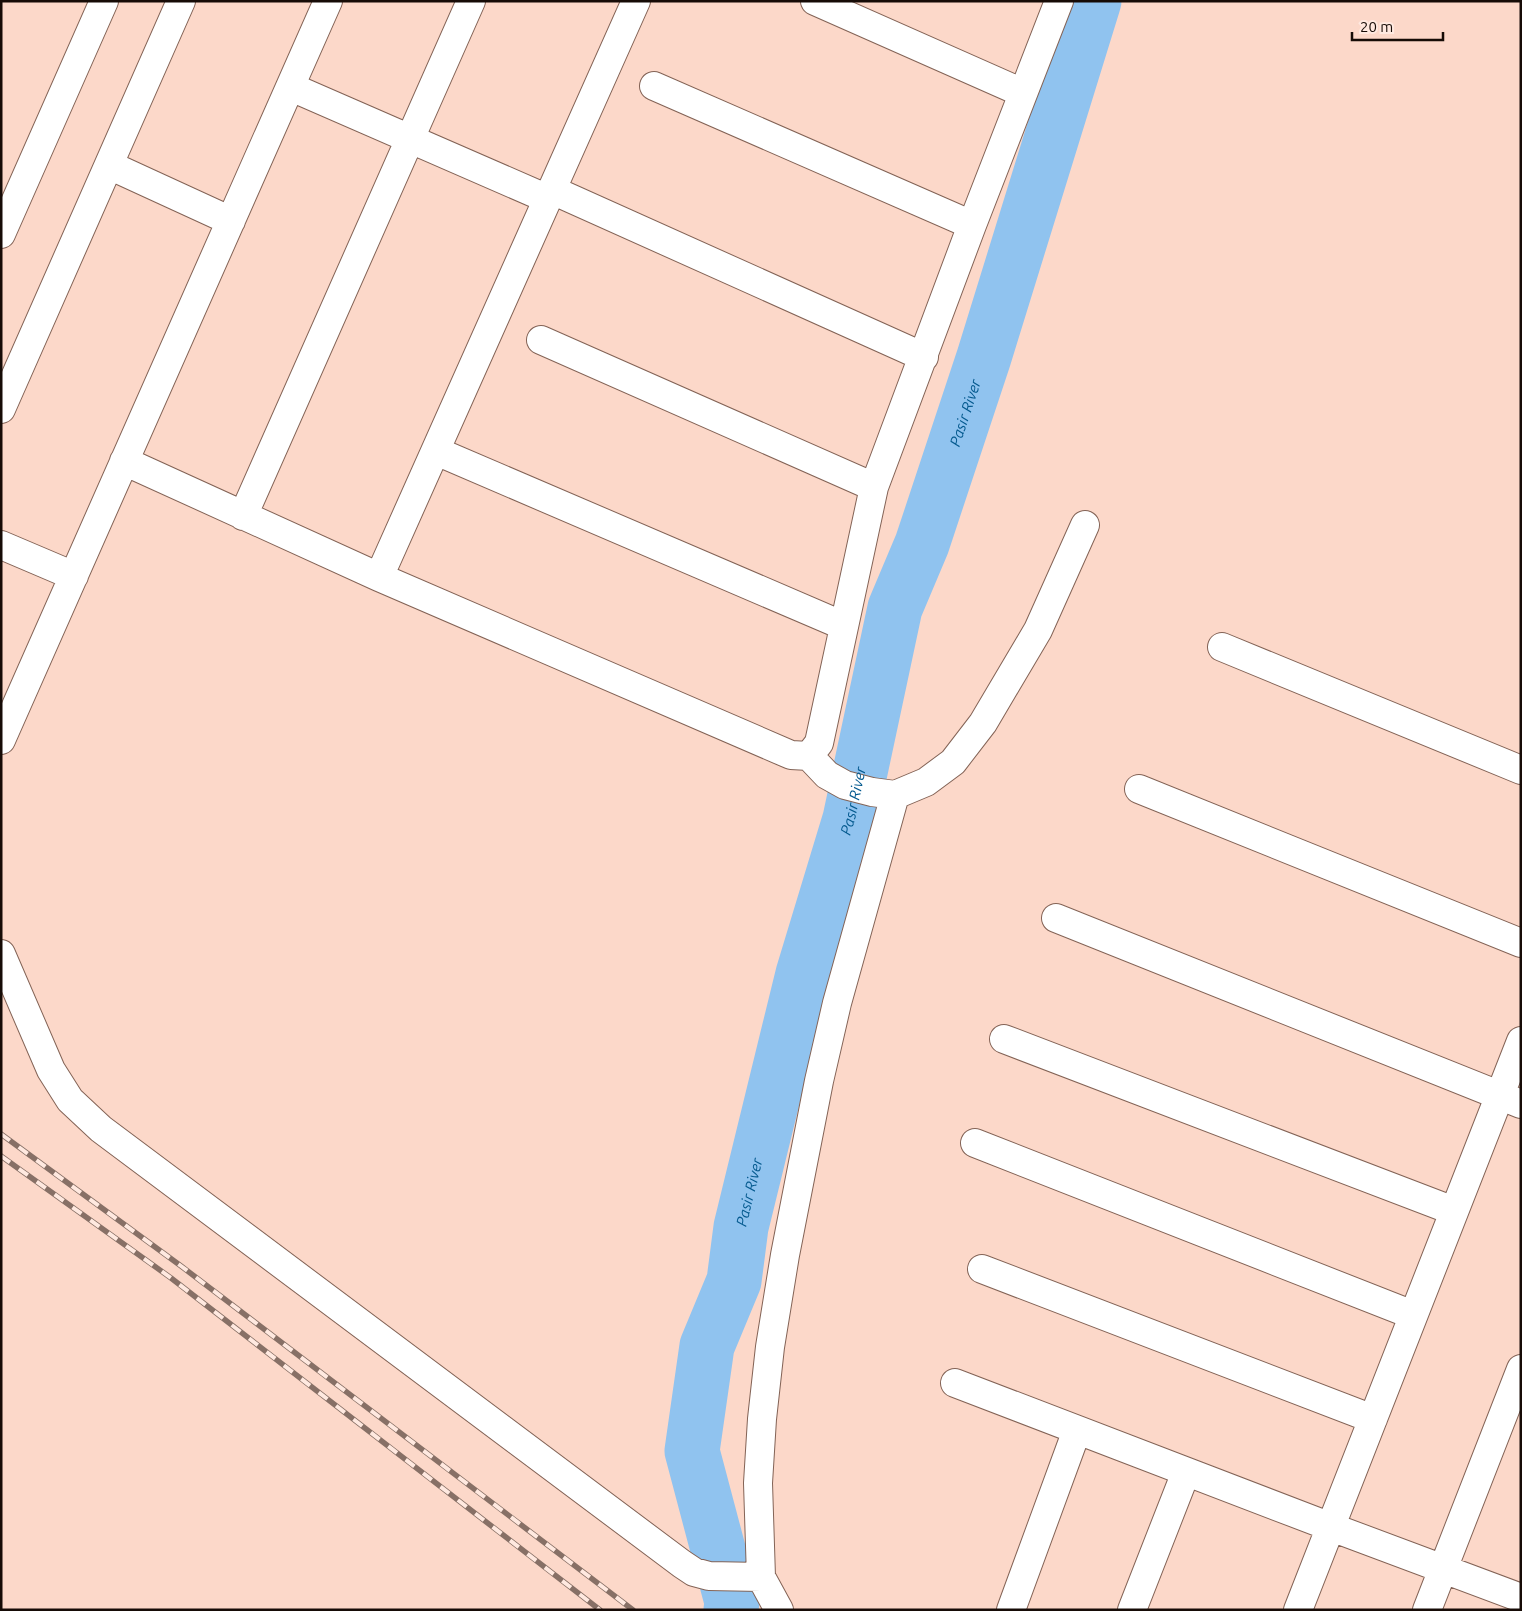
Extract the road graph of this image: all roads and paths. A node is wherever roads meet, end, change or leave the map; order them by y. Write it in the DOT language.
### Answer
graph roads {
  1 [pos="104,1"];
  2 [pos="181,1"];
  3 [pos="328,1"];
  4 [pos="471,1"];
  5 [pos="636,1"];
  6 [pos="815,1"];
  7 [pos="1058,1"];
  8 [pos="291,86"];
  9 [pos="654,86"];
  10 [pos="1023,94"];
  11 [pos="409,139"];
  12 [pos="109,165"];
  13 [pos="550,195"];
  14 [pos="231,221"];
  15 [pos="972,226"];
  16 [pos="1,234"];
  17 [pos="541,340"];
  18 [pos="924,357"];
  19 [pos="1,409"];
  20 [pos="436,450"];
  21 [pos="124,461"];
  22 [pos="874,487"];
  23 [pos="243,516"];
  24 [pos="1085,525"];
  25 [pos="1,545"];
  26 [pos="74,576"];
  27 [pos="380,577"];
  28 [pos="844,626"];
  29 [pos="1222,647"];
  30 [pos="1,740"];
  31 [pos="809,756"];
  32 [pos="1521,770"];
  33 [pos="1140,789"];
  34 [pos="883,793"];
  35 [pos="1056,918"];
  36 [pos="1521,943"];
  37 [pos="1,954"];
  38 [pos="1004,1039"];
  39 [pos="1521,1042"];
  40 [pos="1510,1099"];
  41 [pos="975,1143"];
  42 [pos="1454,1211"];
  43 [pos="982,1269"];
  44 [pos="1414,1315"];
  45 [pos="1521,1369"];
  46 [pos="955,1383"];
  47 [pos="1373,1419"];
  48 [pos="1077,1430"];
  49 [pos="1186,1472"];
  50 [pos="1331,1527"];
  51 [pos="1442,1569"];
  52 [pos="750,1577"];
  53 [pos="1521,1598"];
  54 [pos="779,1610"];
  55 [pos="1011,1610"];
  56 [pos="1132,1610"];
  57 [pos="1298,1610"];
  58 [pos="1426,1610"];
  1 -- 16 [label="street"];
  2 -- 12 [label="street"];
  3 -- 8 [label="street"];
  4 -- 11 [label="street"];
  5 -- 13 [label="street"];
  6 -- 10 [label="street"];
  7 -- 10 [label="street"];
  8 -- 11 [label="street"];
  8 -- 14 [label="street"];
  9 -- 15 [label="street"];
  10 -- 15 [label="street"];
  11 -- 13 [label="street"];
  11 -- 23 [label="street"];
  12 -- 14 [label="street"];
  12 -- 19 [label="street"];
  13 -- 18 [label="street"];
  13 -- 20 [label="street"];
  14 -- 21 [label="street"];
  15 -- 18 [label="street"];
  17 -- 22 [label="street"];
  18 -- 22 [label="street"];
  20 -- 27 [label="street"];
  20 -- 28 [label="street"];
  21 -- 23 [label="street"];
  21 -- 26 [label="street"];
  22 -- 28 [label="street"];
  23 -- 27 [label="street"];
  24 -- 34 [label="street"];
  25 -- 26 [label="street"];
  26 -- 30 [label="street"];
  27 -- 31 [label="street"];
  28 -- 31 [label="street"];
  29 -- 32 [label="street"];
  31 -- 34 [label="street"];
  33 -- 36 [label="street"];
  34 -- 52 [label="street"];
  35 -- 40 [label="street"];
  37 -- 52 [label="street"];
  38 -- 42 [label="street"];
  39 -- 40 [label="street"];
  40 -- 42 [label="street"];
  41 -- 44 [label="street"];
  42 -- 44 [label="street"];
  43 -- 47 [label="street"];
  44 -- 47 [label="street"];
  45 -- 51 [label="street"];
  46 -- 48 [label="street"];
  47 -- 50 [label="street"];
  48 -- 49 [label="street"];
  48 -- 55 [label="street"];
  49 -- 50 [label="street"];
  49 -- 56 [label="street"];
  50 -- 51 [label="street"];
  50 -- 57 [label="street"];
  51 -- 53 [label="street"];
  51 -- 58 [label="street"];
  52 -- 54 [label="street"];
}
